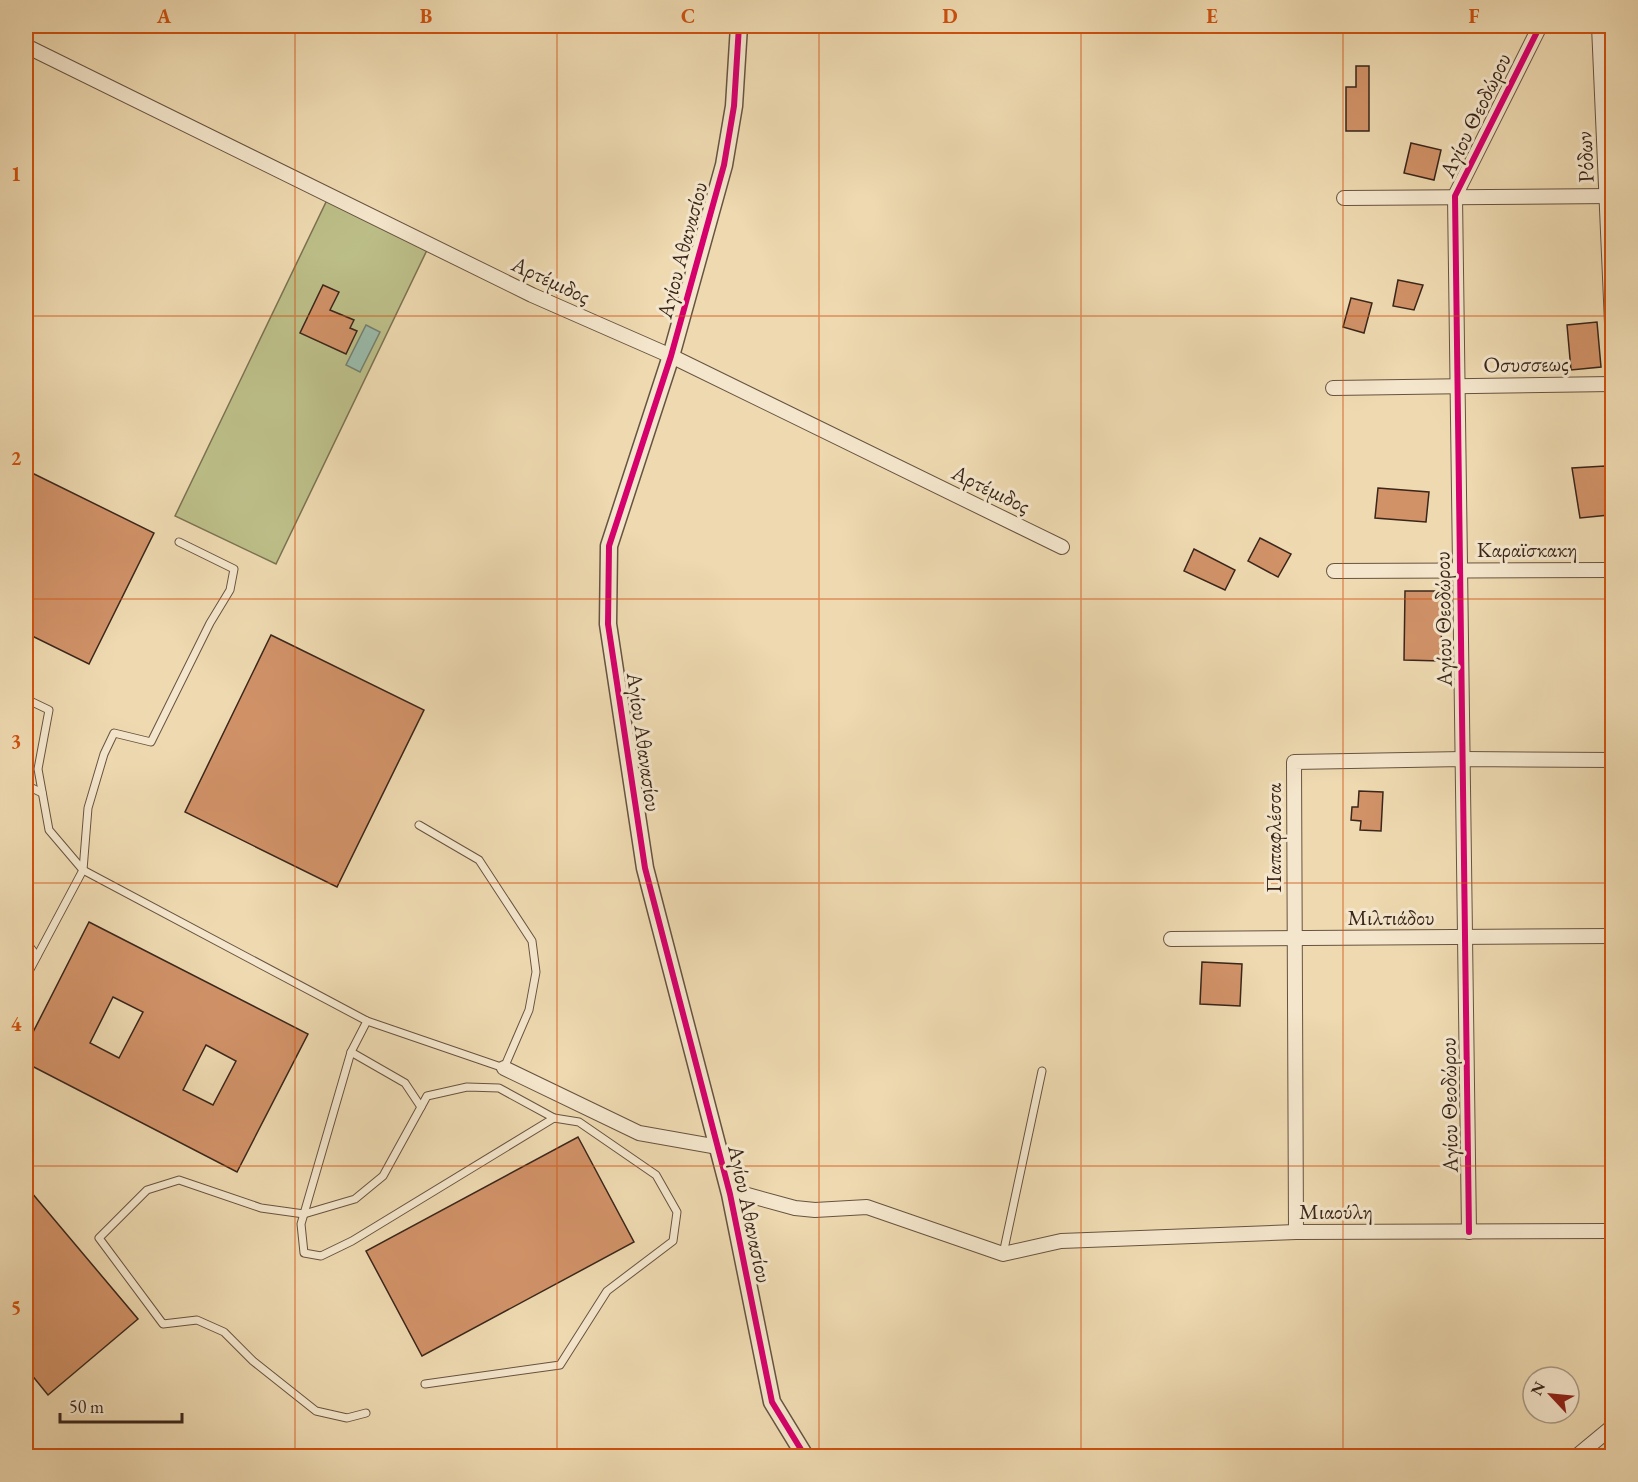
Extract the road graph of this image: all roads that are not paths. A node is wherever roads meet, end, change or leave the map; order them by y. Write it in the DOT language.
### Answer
graph roads {
  1 [pos="739,26"];
  2 [pos="1540,26"];
  3 [pos="1599,26"];
  4 [pos="26,46"];
  5 [pos="1455,196"];
  6 [pos="1610,196"];
  7 [pos="1344,198"];
  8 [pos="1612,323"];
  9 [pos="671,356"];
  10 [pos="1612,384"];
  11 [pos="1457,386"];
  12 [pos="1333,388"];
  13 [pos="178,542"];
  14 [pos="1062,547"];
  15 [pos="1612,570"];
  16 [pos="1334,571"];
  17 [pos="1460,571"];
  18 [pos="26,699"];
  19 [pos="1463,759"];
  20 [pos="1612,760"];
  21 [pos="26,785"];
  22 [pos="42,793"];
  23 [pos="419,825"];
  24 [pos="83,870"];
  25 [pos="1612,936"];
  26 [pos="1465,937"];
  27 [pos="1294,938"];
  28 [pos="1170,939"];
  29 [pos="26,942"];
  30 [pos="37,956"];
  31 [pos="26,977"];
  32 [pos="367,1021"];
  33 [pos="351,1052"];
  34 [pos="504,1068"];
  35 [pos="1042,1071"];
  36 [pos="421,1107"];
  37 [pos="554,1118"];
  38 [pos="718,1148"];
  39 [pos="730,1194"];
  40 [pos="304,1214"];
  41 [pos="1612,1231"];
  42 [pos="1296,1232"];
  43 [pos="1469,1232"];
  44 [pos="1003,1254"];
  45 [pos="425,1384"];
  46 [pos="366,1413"];
  47 [pos="1612,1427"];
  48 [pos="805,1456"];
  49 [pos="1577,1456"];
  1 -- 9 [label="street, Αγίου Αθανασίου"];
  2 -- 5 [label="street, Αγίου Θεοδώρου"];
  3 -- 6 [label="street, Ρόδων"];
  4 -- 9 [label="street, Αρτέμιδος"];
  5 -- 6 [label="street"];
  5 -- 7 [label="street"];
  5 -- 11 [label="street, Αγίου Θεοδώρου"];
  6 -- 8 [label="street, Ρόδων"];
  9 -- 14 [label="street, Αρτέμιδος"];
  9 -- 38 [label="street, Αγίου Αθανασίου"];
  10 -- 11 [label="street, Οσυσσεως"];
  11 -- 12 [label="street, Οσυσσεως"];
  11 -- 17 [label="street, Αγίου Θεοδώρου"];
  13 -- 24 [label="lane"];
  15 -- 17 [label="street, Καραϊσκακη"];
  16 -- 17 [label="street, Καραϊσκακη"];
  17 -- 19 [label="street, Αγίου Θεοδώρου"];
  18 -- 22 [label="lane"];
  19 -- 20 [label="street, Παπαφλέσσα"];
  19 -- 26 [label="street, Αγίου Θεοδώρου"];
  19 -- 27 [label="street, Παπαφλέσσα"];
  21 -- 22 [label="lane"];
  22 -- 24 [label="lane"];
  23 -- 34 [label="lane"];
  24 -- 30 [label="lane"];
  24 -- 32 [label="lane"];
  25 -- 26 [label="street, Μιλτιάδου"];
  26 -- 27 [label="street, Μιλτιάδου"];
  26 -- 43 [label="street, Αγίου Θεοδώρου"];
  27 -- 28 [label="street, Μιλτιάδου"];
  27 -- 42 [label="street, Παπαφλέσσα"];
  29 -- 30 [label="lane"];
  30 -- 31 [label="lane"];
  32 -- 33 [label="lane"];
  32 -- 34 [label="lane"];
  33 -- 36 [label="lane"];
  33 -- 40 [label="lane"];
  34 -- 38 [label="street"];
  35 -- 44 [label="lane"];
  36 -- 37 [label="lane"];
  36 -- 40 [label="lane"];
  37 -- 40 [label="lane"];
  37 -- 45 [label="lane"];
  38 -- 39 [label="street, Αγίου Αθανασίου"];
  39 -- 44 [label="street"];
  39 -- 48 [label="street, Αγίου Αθανασίου"];
  40 -- 46 [label="lane"];
  41 -- 43 [label="street, Μιαούλη"];
  42 -- 43 [label="street, Μιαούλη"];
  42 -- 44 [label="street, Μιαούλη"];
  47 -- 49 [label="street"];
}
